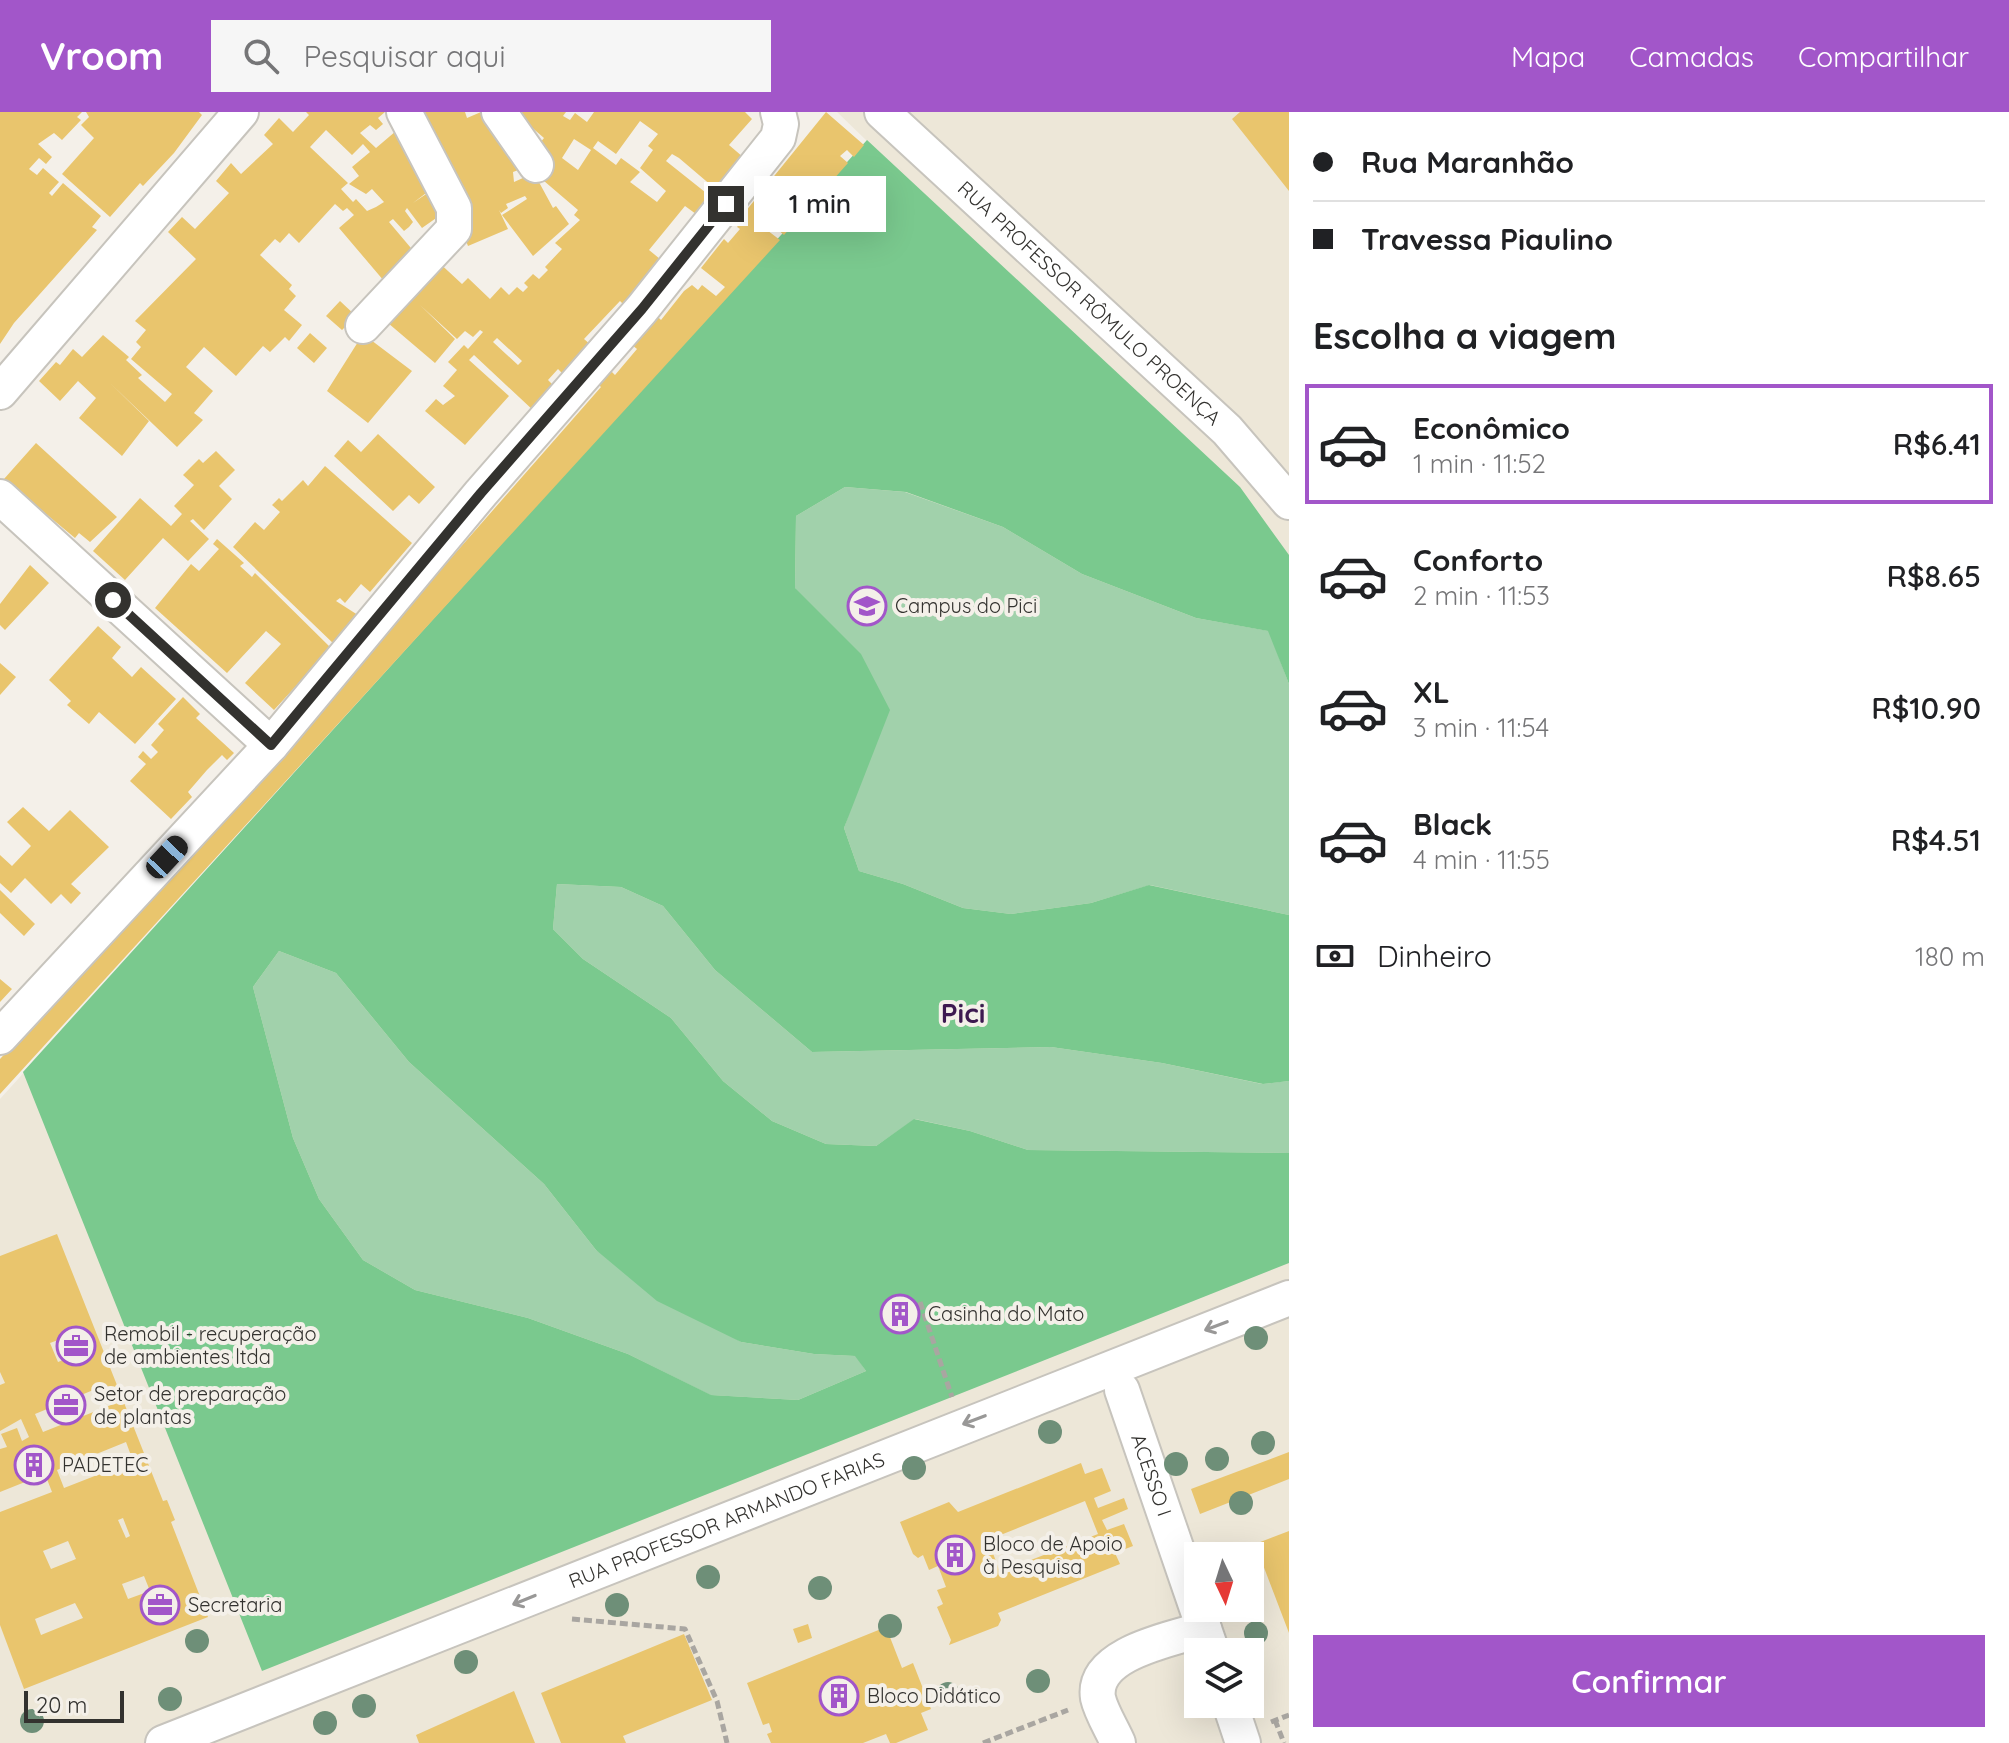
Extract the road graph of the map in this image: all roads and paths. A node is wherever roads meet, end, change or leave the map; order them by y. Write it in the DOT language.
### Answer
graph roads {
  1 [pos="241,112"];
  2 [pos="404,112"];
  3 [pos="499,112"];
  4 [pos="778,112"];
  5 [pos="891,115"];
  6 [pos="536,165"];
  7 [pos="363,326"];
  8 [pos="0,392"];
  9 [pos="0,497"];
  10 [pos="1289,502"];
  11 [pos="271,745"];
  12 [pos="0,1037"];
  13 [pos="1289,1298"];
  14 [pos="920,1302"];
  15 [pos="1122,1390"];
  16 [pos="962,1425"];
  17 [pos="563,1618"];
  18 [pos="1207,1638"];
  19 [pos="1184,1645"];
  20 [pos="1098,1698"];
  21 [pos="1289,1715"];
  22 [pos="1235,1718"];
  23 [pos="228,1731"];
  24 [pos="163,1743"];
  25 [pos="727,1743"];
  26 [pos="983,1743"];
  27 [pos="1118,1743"];
  28 [pos="1243,1743"];
  29 [pos="1284,1743"];
  1 -- 8 [label="street"];
  2 -- 7 [label="street"];
  3 -- 6 [label="street"];
  4 -- 11 [label="street"];
  5 -- 10 [label="street, RUA PROFESSOR RÔMULO PROENÇA"];
  9 -- 11 [label="street"];
  11 -- 12 [label="street"];
  13 -- 16 [label="street, RUA PROFESSOR ARMANDO FARIAS, one-way"];
  14 -- 16 [label="path"];
  15 -- 18 [label="street, ACESSO I"];
  16 -- 23 [label="street, RUA PROFESSOR ARMANDO FARIAS, one-way"];
  17 -- 25 [label="path"];
  19 -- 20 [label="street"];
  20 -- 26 [label="path"];
  20 -- 27 [label="street"];
  21 -- 29 [label="path"];
  22 -- 28 [label="street"];
  23 -- 24 [label="street, RUA PROFESSOR ARMANDO FARIAS"];
}
